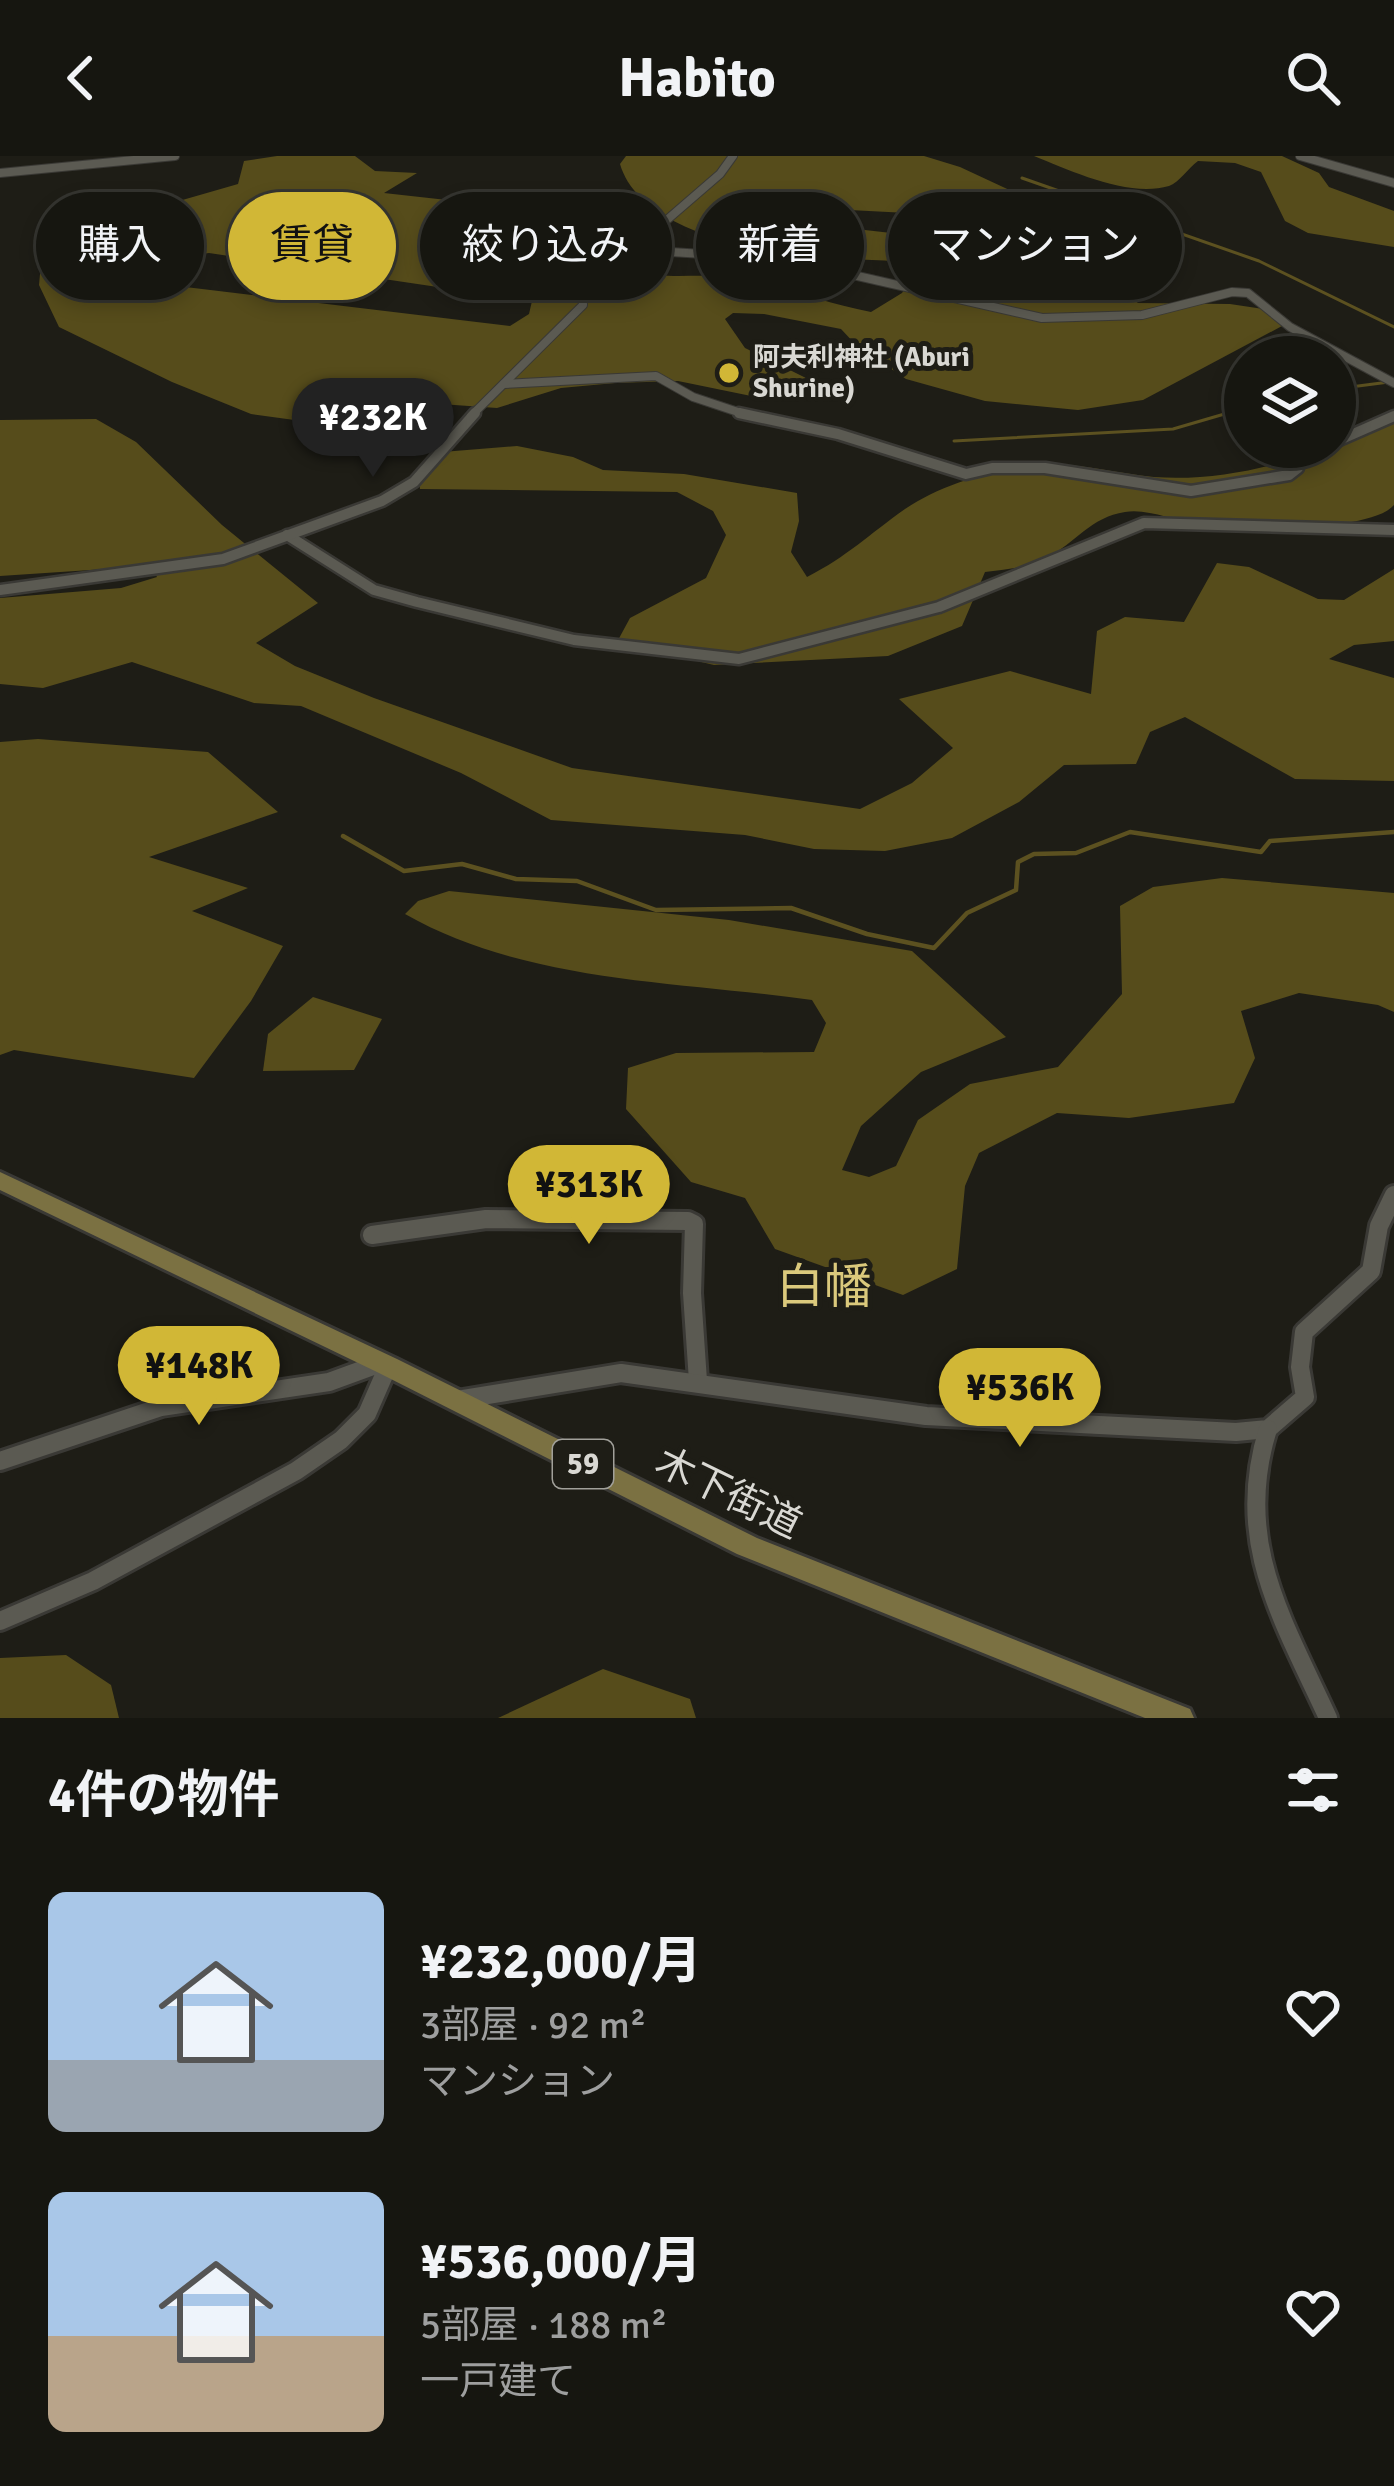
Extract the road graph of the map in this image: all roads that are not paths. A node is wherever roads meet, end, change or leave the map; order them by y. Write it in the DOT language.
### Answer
graph roads {
  1 [pos="175,156"];
  2 [pos="733,156"];
  3 [pos="1300,156"];
  4 [pos="0,173"];
  5 [pos="1394,183"];
  6 [pos="672,216"];
  7 [pos="672,252"];
  8 [pos="583,300"];
  9 [pos="1394,383"];
  10 [pos="504,384"];
  11 [pos="1394,416"];
  12 [pos="1356,433"];
  13 [pos="1298,468"];
  14 [pos="1394,530"];
  15 [pos="286,535"];
  16 [pos="0,590"];
  17 [pos="0,1180"];
  18 [pos="1394,1196"];
  19 [pos="372,1234"];
  20 [pos="385,1365"];
  21 [pos="698,1381"];
  22 [pos="457,1400"];
  23 [pos="1268,1429"];
  24 [pos="0,1461"];
  25 [pos="0,1621"];
  26 [pos="1179,1718"];
  27 [pos="1328,1718"];
  1 -- 4 [label="street"];
  2 -- 6 [label="street"];
  3 -- 5 [label="street"];
  7 -- 9 [label="street"];
  8 -- 10 [label="street"];
  10 -- 13 [label="street"];
  10 -- 15 [label="street"];
  11 -- 12 [label="street"];
  14 -- 15 [label="street"];
  15 -- 16 [label="street"];
  17 -- 20 [label="main road, 木下街道 / 59"];
  18 -- 23 [label="street"];
  19 -- 21 [label="street"];
  20 -- 22 [label="main road, 木下街道 / 59"];
  20 -- 24 [label="street"];
  20 -- 25 [label="street"];
  21 -- 22 [label="street"];
  21 -- 23 [label="street"];
  22 -- 26 [label="main road, 木下街道 / 59"];
  23 -- 27 [label="street"];
}
